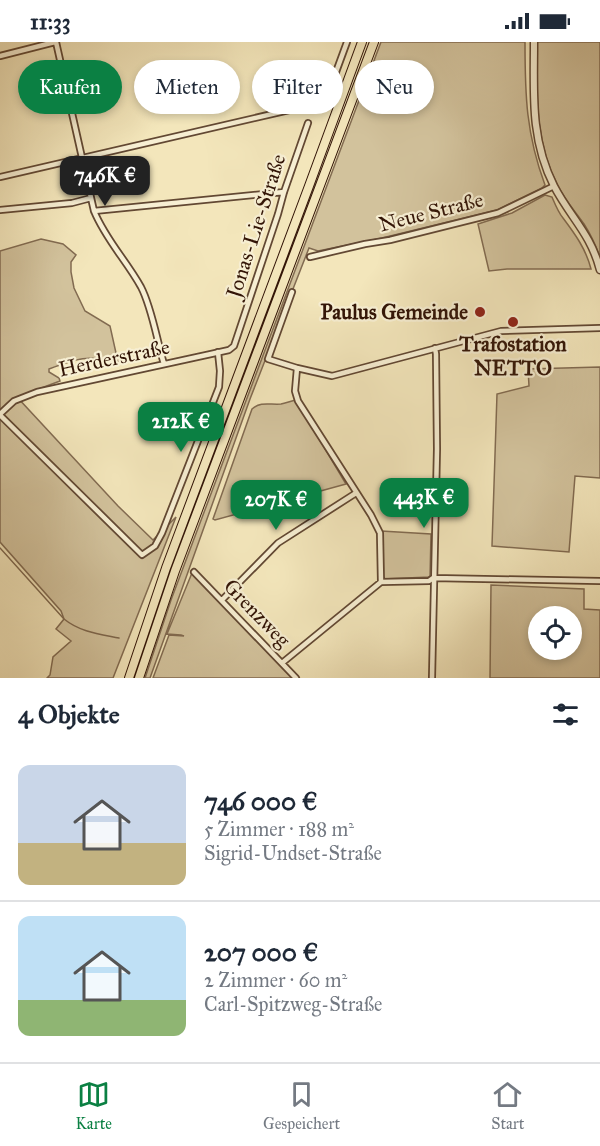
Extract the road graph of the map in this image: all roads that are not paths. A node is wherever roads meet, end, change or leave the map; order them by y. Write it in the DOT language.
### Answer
graph roads {
  1 [pos="55,42"];
  2 [pos="347,42"];
  3 [pos="362,42"];
  4 [pos="374,42"];
  5 [pos="534,42"];
  6 [pos="0,56"];
  7 [pos="308,123"];
  8 [pos="82,159"];
  9 [pos="0,177"];
  10 [pos="554,186"];
  11 [pos="284,192"];
  12 [pos="91,198"];
  13 [pos="0,210"];
  14 [pos="94,211"];
  15 [pos="310,257"];
  16 [pos="600,270"];
  17 [pos="292,292"];
  18 [pos="600,328"];
  19 [pos="236,340"];
  20 [pos="435,348"];
  21 [pos="218,352"];
  22 [pos="164,364"];
  23 [pos="297,368"];
  24 [pos="0,414"];
  25 [pos="356,493"];
  26 [pos="194,572"];
  27 [pos="434,579"];
  28 [pos="600,581"];
  29 [pos="381,582"];
  30 [pos="222,600"];
  31 [pos="282,663"];
  32 [pos="129,678"];
  33 [pos="140,678"];
  34 [pos="296,678"];
  35 [pos="432,678"];
  1 -- 6 [label="street"];
  1 -- 8 [label="street"];
  2 -- 8 [label="street"];
  3 -- 32 [label="highway"];
  4 -- 33 [label="highway"];
  5 -- 10 [label="street"];
  7 -- 11 [label="street, Jonas-Lie-Straße"];
  8 -- 9 [label="street"];
  8 -- 12 [label="street"];
  10 -- 15 [label="street, Neue Straße"];
  10 -- 16 [label="street"];
  11 -- 14 [label="street"];
  11 -- 19 [label="street, Jonas-Lie-Straße"];
  12 -- 13 [label="street"];
  12 -- 14 [label="street"];
  14 -- 22 [label="street"];
  17 -- 23 [label="street"];
  18 -- 20 [label="street"];
  19 -- 21 [label="street, Herderstraße"];
  20 -- 23 [label="street"];
  20 -- 27 [label="street"];
  21 -- 22 [label="street, Herderstraße"];
  21 -- 24 [label="street"];
  22 -- 24 [label="street, Herderstraße"];
  23 -- 25 [label="street"];
  25 -- 29 [label="street"];
  25 -- 30 [label="street"];
  26 -- 30 [label="street, Grenzweg"];
  27 -- 28 [label="street"];
  27 -- 29 [label="street"];
  27 -- 35 [label="street"];
  29 -- 31 [label="street"];
  30 -- 31 [label="street, Grenzweg"];
  31 -- 34 [label="street, Grenzweg"];
}
